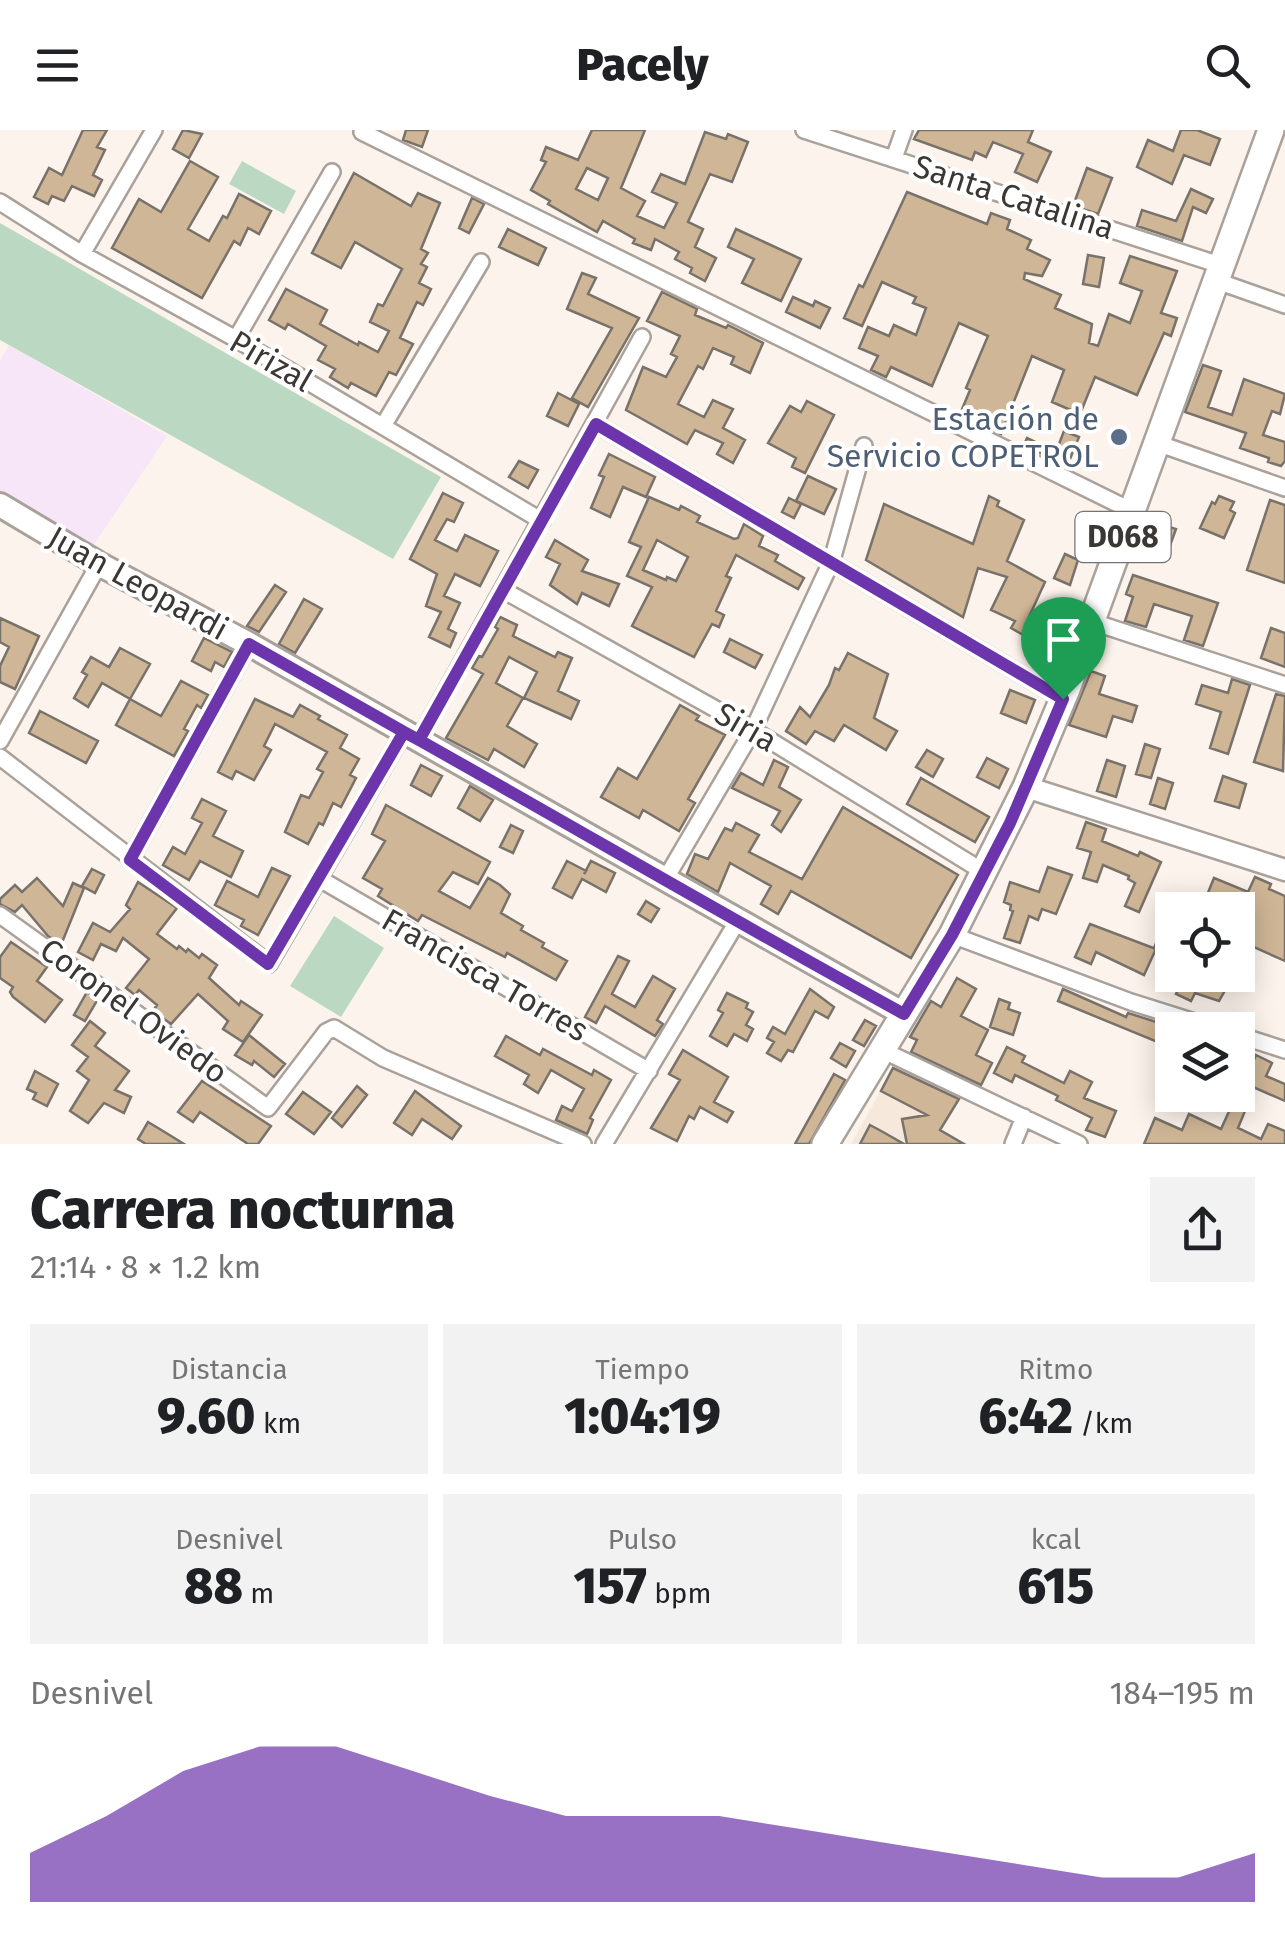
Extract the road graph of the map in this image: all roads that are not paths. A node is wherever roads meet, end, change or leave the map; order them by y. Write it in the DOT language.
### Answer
graph roads {
  1 [pos="154,130"];
  2 [pos="804,130"];
  3 [pos="904,130"];
  4 [pos="1271,130"];
  5 [pos="362,132"];
  6 [pos="894,158"];
  7 [pos="332,172"];
  8 [pos="0,202"];
  9 [pos="82,254"];
  10 [pos="480,262"];
  11 [pos="1220,274"];
  12 [pos="1285,305"];
  13 [pos="642,337"];
  14 [pos="236,340"];
  15 [pos="596,424"];
  16 [pos="384,426"];
  17 [pos="1158,443"];
  18 [pos="864,446"];
  19 [pos="1285,488"];
  20 [pos="0,505"];
  21 [pos="1132,511"];
  22 [pos="542,521"];
  23 [pos="832,560"];
  24 [pos="99,564"];
  25 [pos="503,590"];
  26 [pos="1090,621"];
  27 [pos="249,644"];
  28 [pos="1285,685"];
  29 [pos="1063,699"];
  30 [pos="0,701"];
  31 [pos="17,711"];
  32 [pos="753,730"];
  33 [pos="412,736"];
  34 [pos="0,741"];
  35 [pos="0,756"];
  36 [pos="1026,787"];
  37 [pos="130,860"];
  38 [pos="1285,870"];
  39 [pos="984,872"];
  40 [pos="666,878"];
  41 [pos="320,879"];
  42 [pos="0,914"];
  43 [pos="737,922"];
  44 [pos="952,935"];
  45 [pos="1163,1012"];
  46 [pos="904,1014"];
  47 [pos="1255,1041"];
  48 [pos="880,1049"];
  49 [pos="1285,1050"];
  50 [pos="650,1071"];
  51 [pos="1024,1117"];
  52 [pos="583,1144"];
  53 [pos="604,1144"];
  54 [pos="826,1144"];
  55 [pos="1013,1144"];
  56 [pos="1079,1144"];
  1 -- 9 [label="street"];
  2 -- 6 [label="street, Santa Catalina"];
  3 -- 6 [label="street"];
  4 -- 11 [label="main road, D068"];
  5 -- 21 [label="street"];
  6 -- 11 [label="street, Santa Catalina"];
  7 -- 14 [label="street"];
  8 -- 9 [label="street, Pirizal"];
  9 -- 14 [label="street, Pirizal"];
  10 -- 16 [label="street"];
  11 -- 12 [label="street, Santa Catalina"];
  11 -- 17 [label="main road, D068"];
  13 -- 15 [label="street"];
  14 -- 16 [label="street, Pirizal"];
  15 -- 22 [label="street"];
  15 -- 23 [label="street"];
  16 -- 22 [label="street, Pirizal"];
  17 -- 19 [label="street"];
  17 -- 21 [label="main road, D068"];
  18 -- 23 [label="street"];
  20 -- 24 [label="main road, Juan Leopardi"];
  21 -- 26 [label="main road, D068"];
  22 -- 25 [label="street"];
  23 -- 29 [label="street"];
  23 -- 32 [label="street"];
  24 -- 27 [label="main road, Juan Leopardi"];
  24 -- 31 [label="street"];
  25 -- 32 [label="street, Siria"];
  25 -- 33 [label="street"];
  26 -- 28 [label="street"];
  26 -- 29 [label="main road, D068"];
  27 -- 33 [label="main road, Juan Leopardi"];
  27 -- 37 [label="street"];
  29 -- 36 [label="main road, D068"];
  30 -- 31 [label="street"];
  31 -- 34 [label="street"];
  32 -- 39 [label="street, Siria"];
  32 -- 40 [label="street"];
  33 -- 40 [label="main road, Juan Leopardi"];
  33 -- 41 [label="street"];
  35 -- 37 [label="street"];
  36 -- 38 [label="street"];
  36 -- 39 [label="main road, D068"];
  37 -- 41 [label="street"];
  39 -- 44 [label="main road, D068"];
  40 -- 43 [label="main road, Juan Leopardi"];
  41 -- 50 [label="street, Francisca Torres"];
  42 -- 52 [label="street, Coronel Oviedo"];
  43 -- 46 [label="main road, Juan Leopardi"];
  43 -- 50 [label="street"];
  44 -- 45 [label="street"];
  44 -- 46 [label="main road, D068"];
  46 -- 48 [label="main road, D068"];
  47 -- 49 [label="street"];
  48 -- 51 [label="street"];
  48 -- 54 [label="main road, D068"];
  50 -- 53 [label="street"];
  51 -- 55 [label="street"];
  51 -- 56 [label="street"];
}
